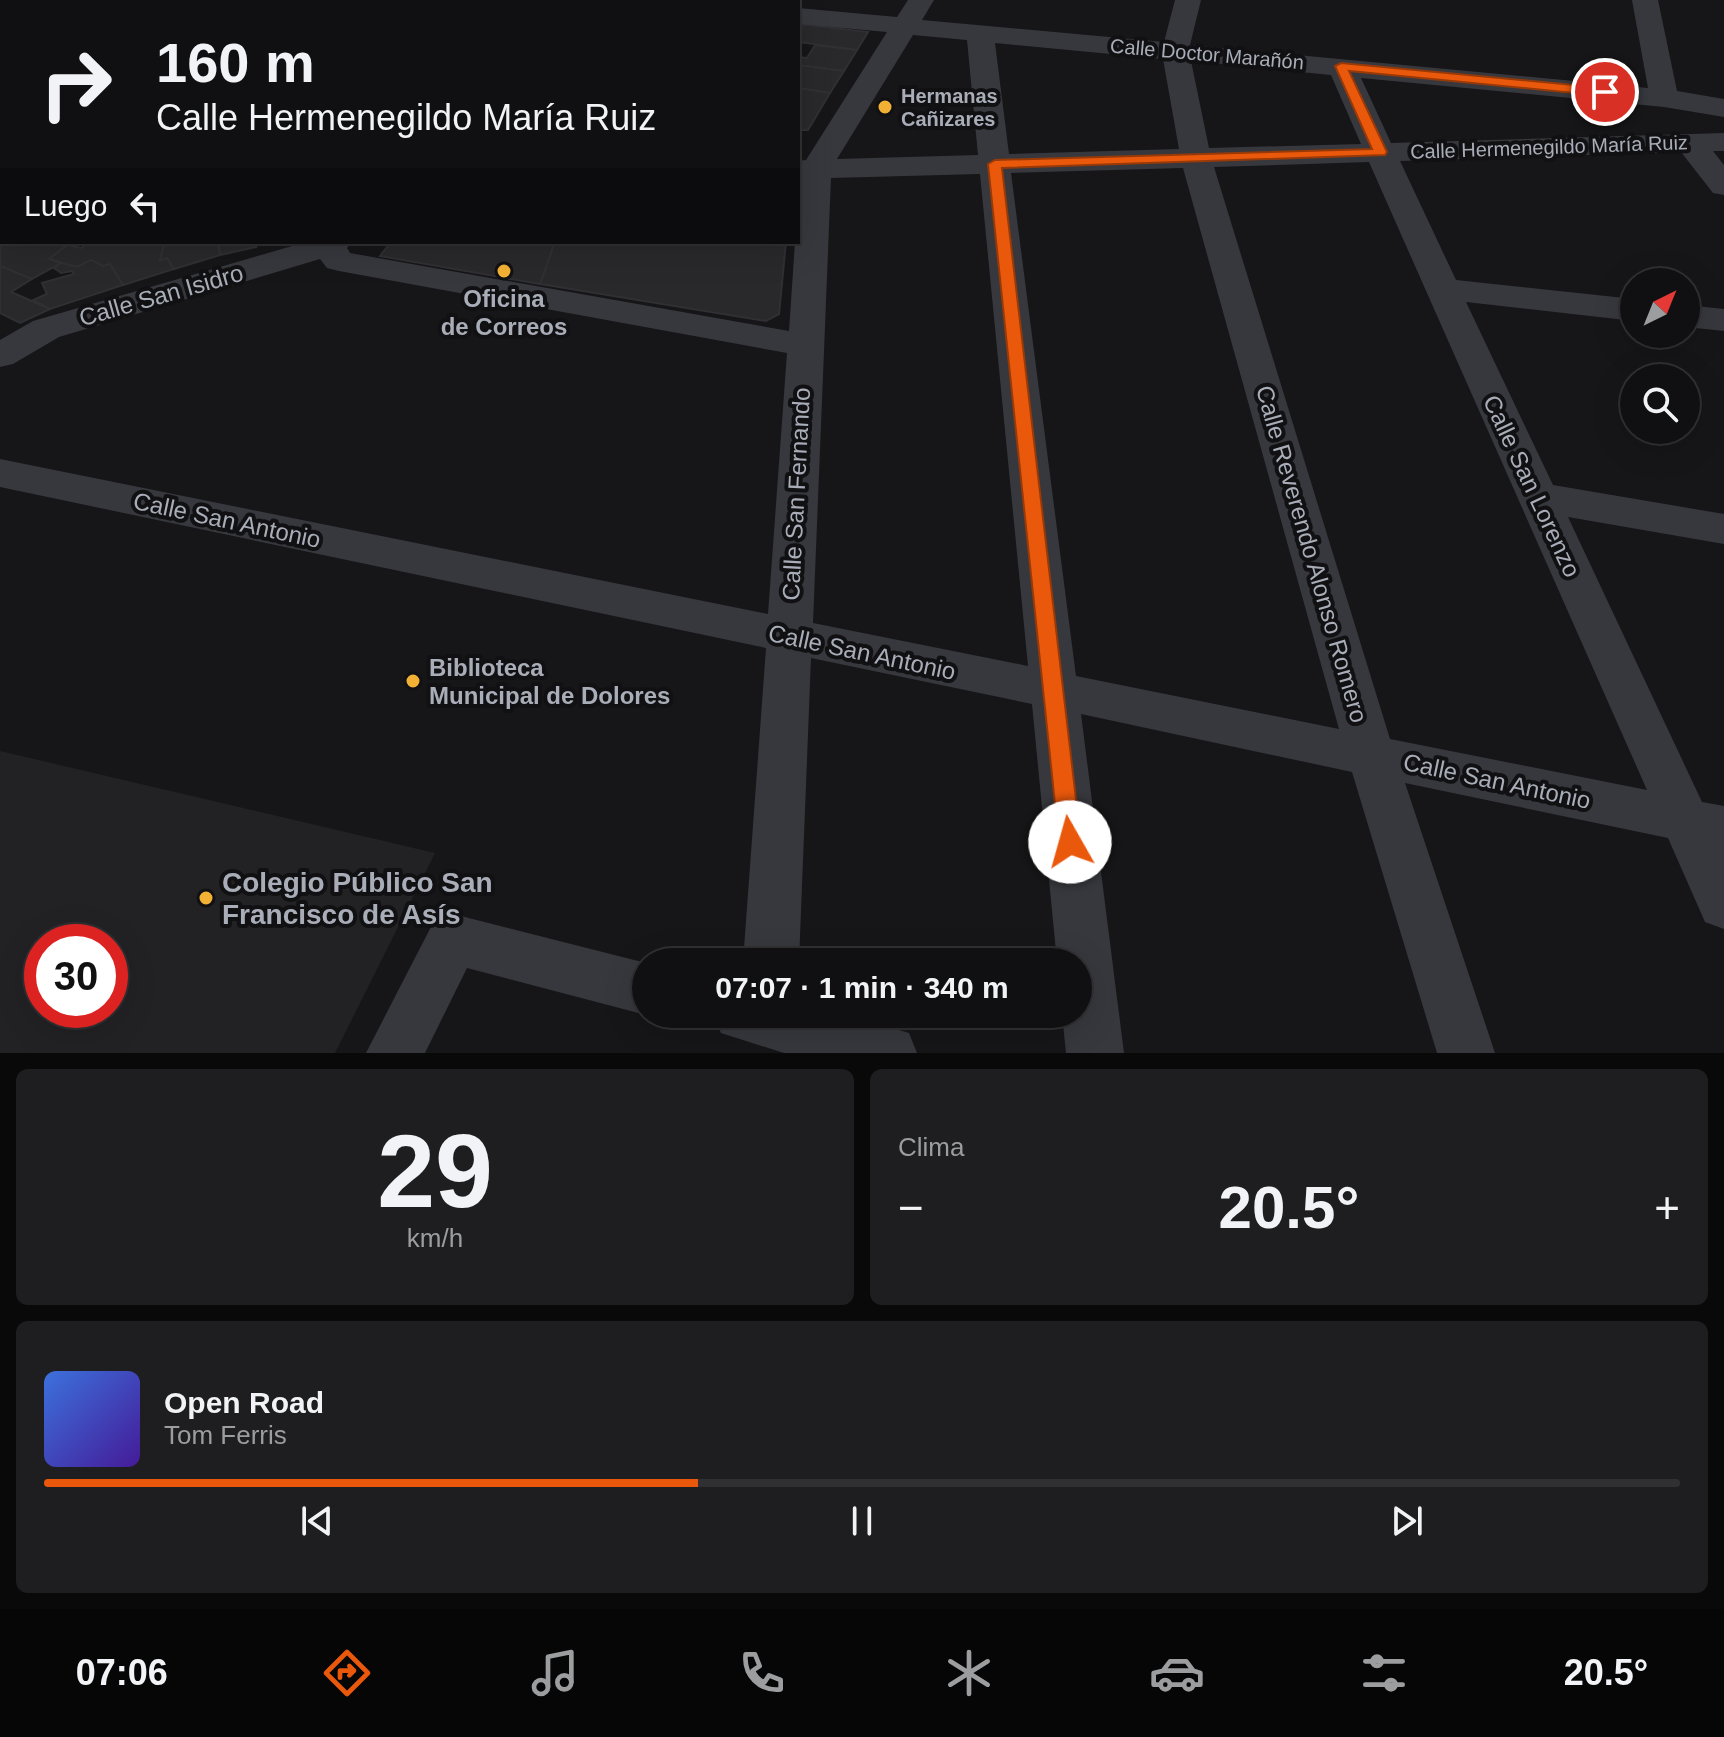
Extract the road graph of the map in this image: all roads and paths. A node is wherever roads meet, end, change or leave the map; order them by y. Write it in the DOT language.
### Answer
graph roads {
  1 [pos="921,0"];
  2 [pos="1188,0"];
  3 [pos="1645,0"];
  4 [pos="800,16"];
  5 [pos="905,26"];
  6 [pos="980,33"];
  7 [pos="1175,51"];
  8 [pos="1341,66"];
  9 [pos="1664,98"];
  10 [pos="1724,108"];
  11 [pos="1689,142"];
  12 [pos="1724,142"];
  13 [pos="1380,152"];
  14 [pos="1196,159"];
  15 [pos="995,164"];
  16 [pos="807,170"];
  17 [pos="1724,186"];
  18 [pos="331,244"];
  19 [pos="1443,289"];
  20 [pos="1620,308"];
  21 [pos="1700,317"];
  22 [pos="1724,320"];
  23 [pos="804,345"];
  24 [pos="0,356"];
  25 [pos="0,473"];
  26 [pos="1537,497"];
  27 [pos="1724,529"];
  28 [pos="787,636"];
  29 [pos="1053,691"];
  30 [pos="1371,755"];
  31 [pos="1704,824"];
  32 [pos="1724,905"];
  33 [pos="772,948"];
  34 [pos="632,985"];
  35 [pos="769,1028"];
  36 [pos="395,1053"];
  37 [pos="888,1053"];
  38 [pos="1095,1053"];
  39 [pos="1466,1053"];
  1 -- 5 [label="street"];
  2 -- 7 [label="street"];
  3 -- 9 [label="street"];
  4 -- 5 [label="street, Calle Doctor Marañón"];
  5 -- 6 [label="street, Calle Doctor Marañón"];
  5 -- 16 [label="street"];
  6 -- 7 [label="street, Calle Doctor Marañón"];
  6 -- 15 [label="street"];
  7 -- 8 [label="street, Calle Doctor Marañón"];
  7 -- 14 [label="street, Calle Reverendo Alonso Romero"];
  8 -- 9 [label="street, Calle Doctor Marañón"];
  8 -- 13 [label="street, Calle San Lorenzo"];
  9 -- 10 [label="street, Calle Doctor Marañón"];
  11 -- 12 [label="street, Calle Hermenegildo María Ruiz"];
  11 -- 13 [label="street, Calle Hermenegildo María Ruiz"];
  11 -- 17 [label="street"];
  13 -- 14 [label="street, Calle Hermenegildo María Ruiz"];
  13 -- 19 [label="street, Calle San Lorenzo"];
  14 -- 15 [label="street, Calle Hermenegildo María Ruiz"];
  14 -- 30 [label="street, Calle Reverendo Alonso Romero"];
  15 -- 16 [label="street, Calle Hermenegildo María Ruiz"];
  15 -- 29 [label="street"];
  16 -- 23 [label="street, Calle San Fernando"];
  18 -- 23 [label="street"];
  18 -- 24 [label="street, Calle San Isidro"];
  19 -- 20 [label="street"];
  19 -- 26 [label="street, Calle San Lorenzo"];
  21 -- 22 [label="street"];
  23 -- 28 [label="street, Calle San Fernando"];
  25 -- 28 [label="street, Calle San Antonio"];
  26 -- 27 [label="street"];
  26 -- 31 [label="street, Calle San Lorenzo"];
  28 -- 29 [label="street, Calle San Antonio"];
  28 -- 33 [label="street, Calle San Fernando"];
  29 -- 30 [label="street, Calle San Antonio"];
  29 -- 38 [label="street"];
  30 -- 31 [label="street, Calle San Antonio"];
  30 -- 39 [label="street, Calle Reverendo Alonso Romero"];
  31 -- 32 [label="street, Calle San Lorenzo"];
  34 -- 36 [label="street"];
  35 -- 37 [label="street"];
}
